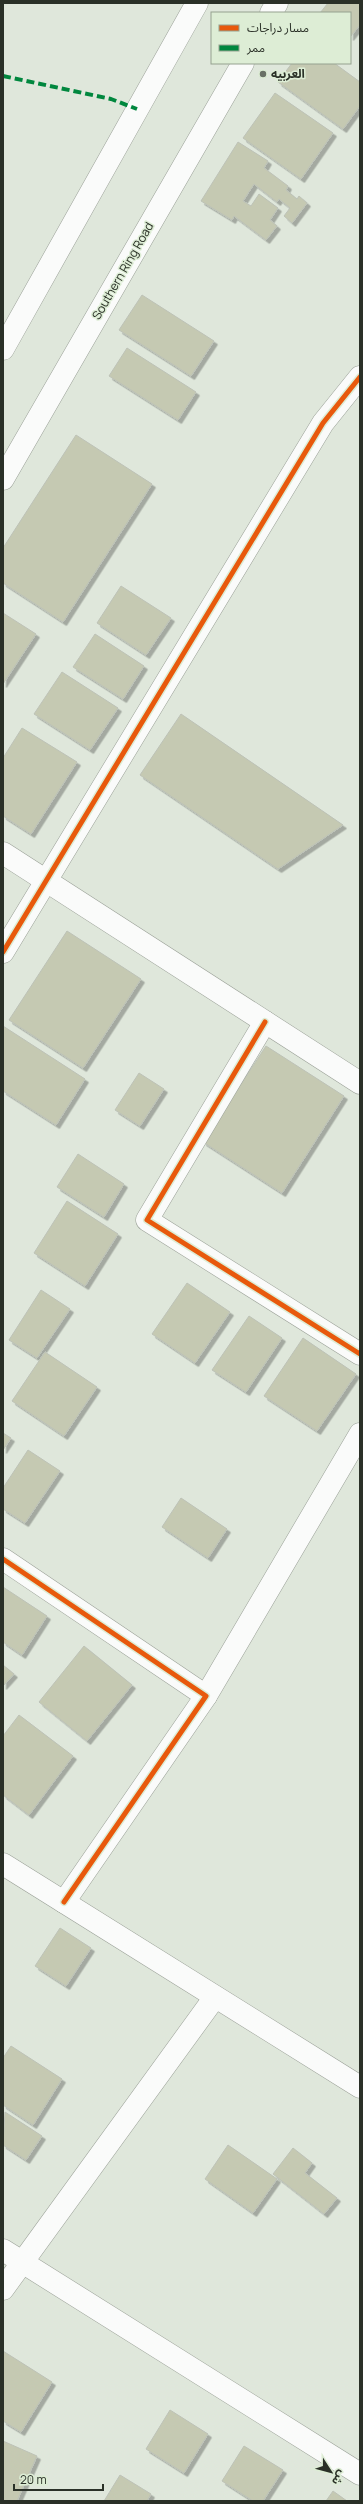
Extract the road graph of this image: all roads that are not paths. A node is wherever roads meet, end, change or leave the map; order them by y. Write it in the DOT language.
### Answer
graph roads {
  1 [pos="197,3"];
  2 [pos="277,3"];
  3 [pos="272,12"];
  4 [pos="242,64"];
  5 [pos="3,349"];
  6 [pos="360,377"];
  7 [pos="3,479"];
  8 [pos="3,853"];
  9 [pos="45,881"];
  10 [pos="3,952"];
  11 [pos="265,1022"];
  12 [pos="360,1083"];
  13 [pos="360,1354"];
  14 [pos="360,1434"];
  15 [pos="3,1559"];
  16 [pos="206,1696"];
  17 [pos="3,1864"];
  18 [pos="64,1902"];
  19 [pos="215,1997"];
  20 [pos="360,2087"];
  21 [pos="3,2250"];
  22 [pos="23,2262"];
  23 [pos="3,2289"];
  24 [pos="360,2474"];
  1 -- 5 [label="street"];
  2 -- 3 [label="street"];
  4 -- 7 [label="street, Southern Ring Road"];
  6 -- 9 [label="street"];
  8 -- 9 [label="street"];
  9 -- 10 [label="street"];
  9 -- 11 [label="street"];
  11 -- 12 [label="street"];
  11 -- 13 [label="street"];
  14 -- 16 [label="street"];
  15 -- 16 [label="street"];
  16 -- 18 [label="street"];
  17 -- 18 [label="street"];
  18 -- 19 [label="street"];
  19 -- 20 [label="street"];
  19 -- 22 [label="street"];
  21 -- 22 [label="street"];
  22 -- 23 [label="street"];
  22 -- 24 [label="street"];
}
